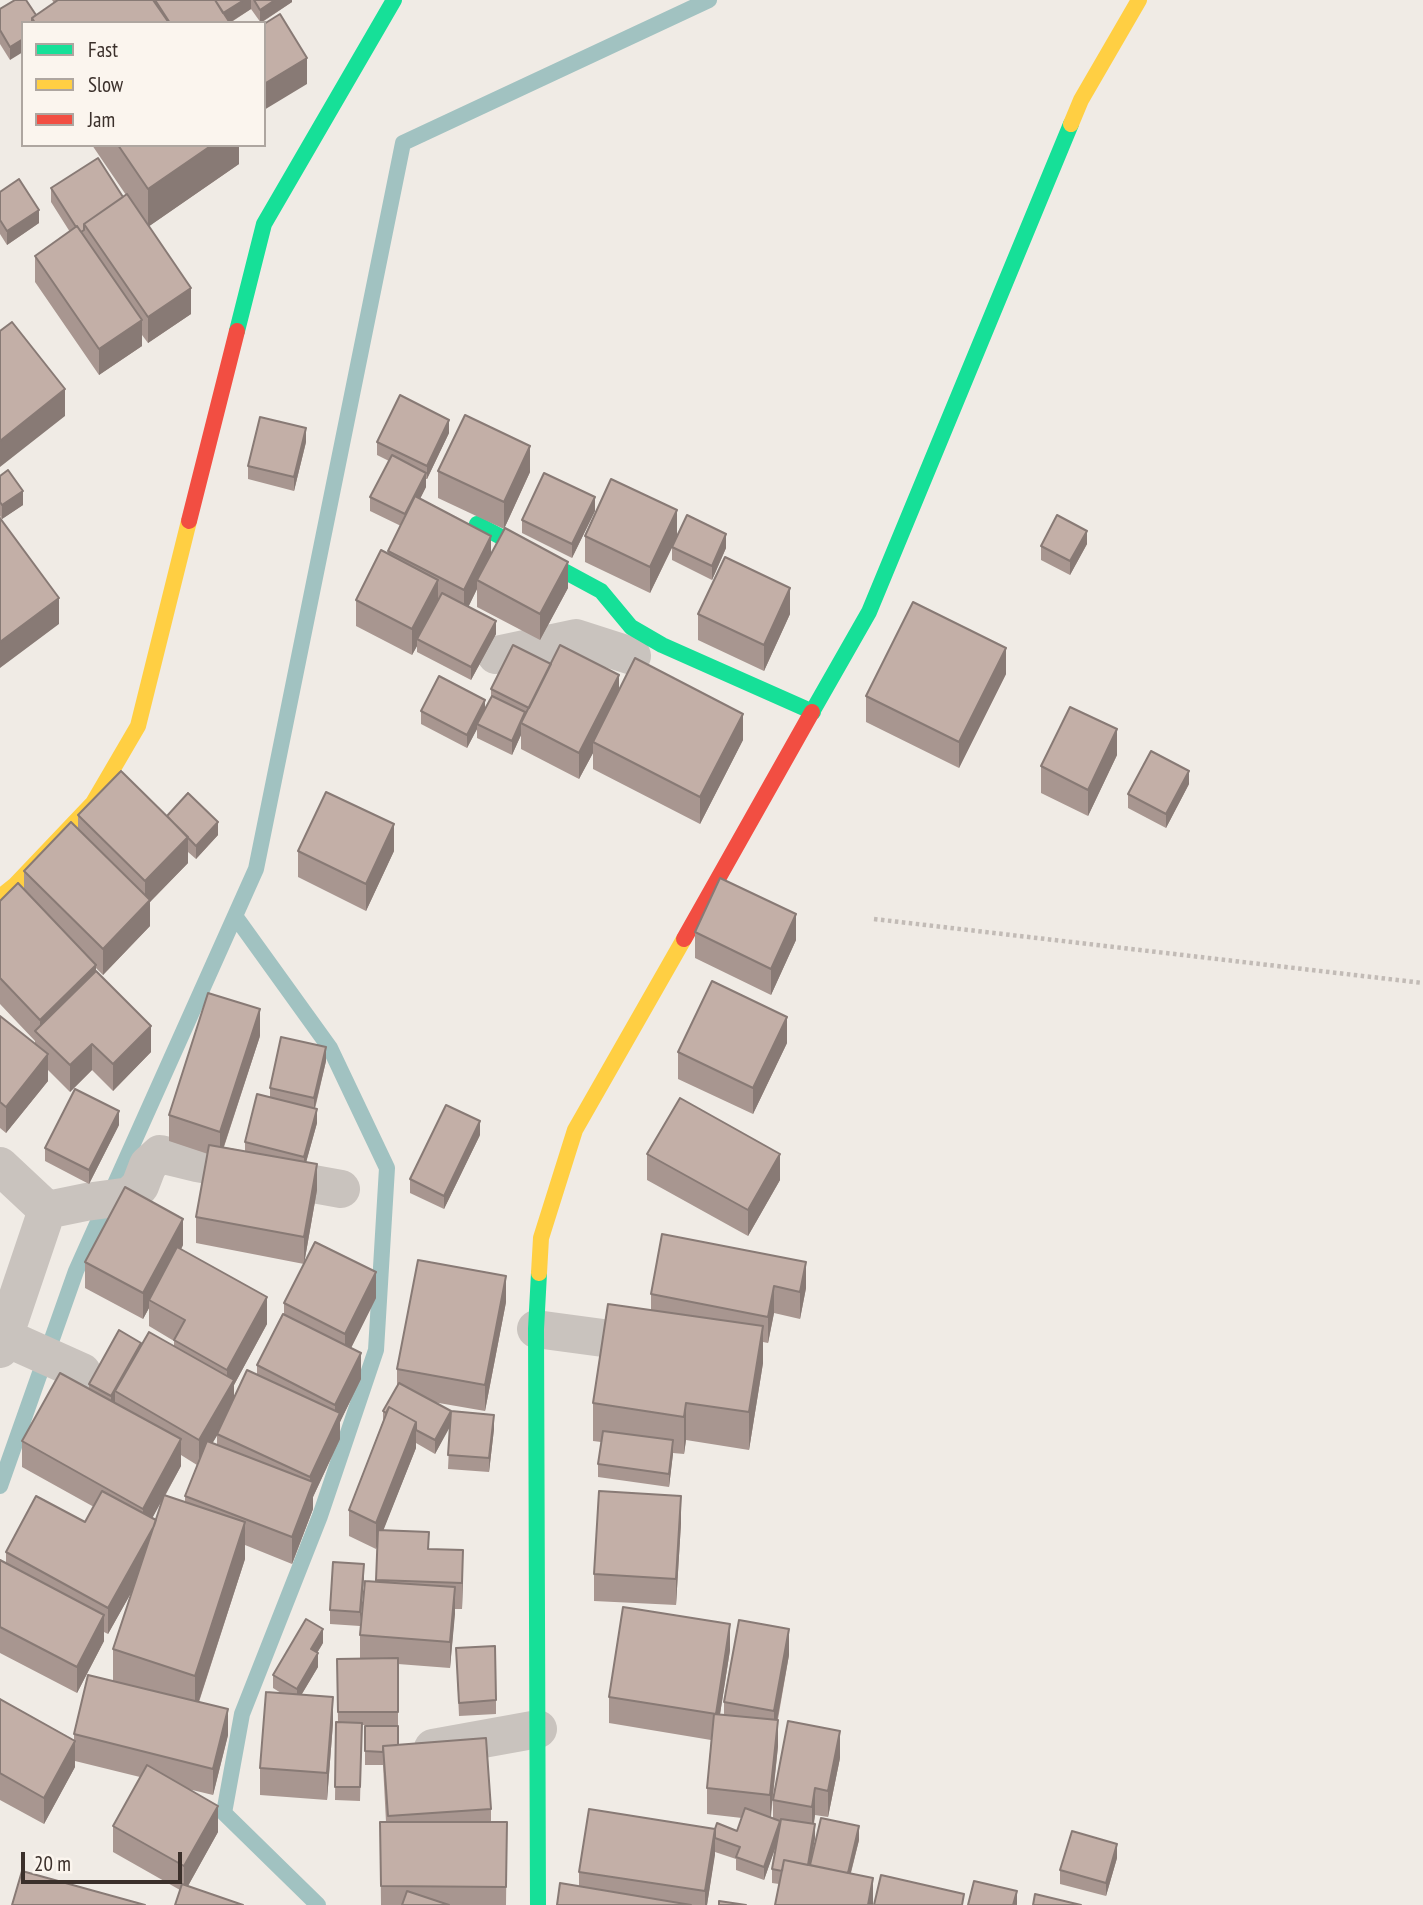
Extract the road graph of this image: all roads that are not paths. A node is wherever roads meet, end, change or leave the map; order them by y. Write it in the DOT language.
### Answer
graph roads {
  1 [pos="394,0"];
  2 [pos="1139,0"];
  3 [pos="477,524"];
  4 [pos="633,654"];
  5 [pos="496,655"];
  6 [pos="813,712"];
  7 [pos="0,897"];
  8 [pos="0,1166"];
  9 [pos="341,1189"];
  10 [pos="47,1210"];
  11 [pos="536,1329"];
  12 [pos="9,1344"];
  13 [pos="693,1349"];
  14 [pos="73,1368"];
  15 [pos="538,1728"];
  16 [pos="433,1748"];
  17 [pos="538,1905"];
  1 -- 7 [label="street"];
  2 -- 6 [label="street"];
  3 -- 4 [label="street"];
  4 -- 5 [label="street"];
  4 -- 6 [label="street"];
  6 -- 11 [label="street"];
  8 -- 10 [label="street"];
  9 -- 10 [label="street"];
  10 -- 12 [label="street"];
  11 -- 13 [label="street"];
  11 -- 15 [label="street"];
  12 -- 14 [label="street"];
  15 -- 16 [label="street"];
  15 -- 17 [label="street"];
}
